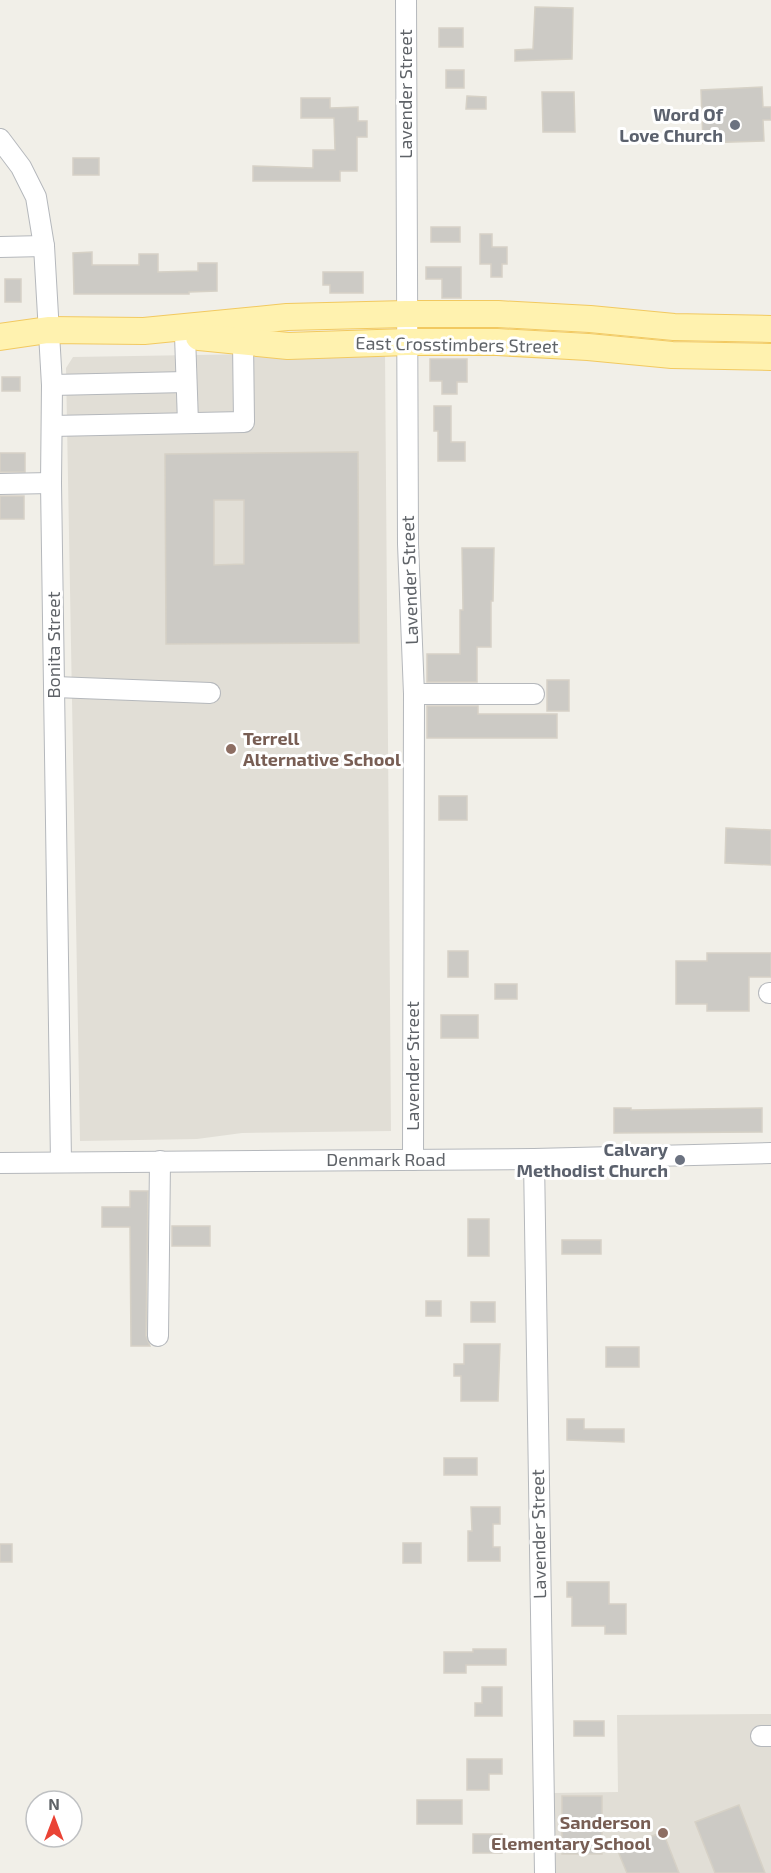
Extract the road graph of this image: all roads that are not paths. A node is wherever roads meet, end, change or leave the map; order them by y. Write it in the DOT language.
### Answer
graph roads {
  1 [pos="406,0"];
  2 [pos="0,139"];
  3 [pos="44,246"];
  4 [pos="0,247"];
  5 [pos="406,314"];
  6 [pos="652,325"];
  7 [pos="771,329"];
  8 [pos="48,330"];
  9 [pos="144,331"];
  10 [pos="185,335"];
  11 [pos="0,337"];
  12 [pos="243,341"];
  13 [pos="407,342"];
  14 [pos="647,353"];
  15 [pos="771,357"];
  16 [pos="186,381"];
  17 [pos="52,385"];
  18 [pos="188,423"];
  19 [pos="52,426"];
  20 [pos="0,483"];
  21 [pos="51,483"];
  22 [pos="55,687"];
  23 [pos="210,693"];
  24 [pos="414,694"];
  25 [pos="534,694"];
  26 [pos="771,1153"];
  27 [pos="534,1159"];
  28 [pos="413,1160"];
  29 [pos="160,1161"];
  30 [pos="61,1162"];
  31 [pos="0,1163"];
  32 [pos="158,1336"];
  33 [pos="545,1873"];
  1 -- 5 [label="street, Lavender Street"];
  2 -- 3 [label="street, Bonita Street"];
  3 -- 4 [label="street"];
  3 -- 8 [label="street, Bonita Street"];
  5 -- 6 [label="main road, East Crosstimbers Street"];
  5 -- 9 [label="main road, East Crosstimbers Street"];
  5 -- 13 [label="street, Lavender Street"];
  6 -- 7 [label="main road, East Crosstimbers Street"];
  6 -- 14 [label="main road"];
  8 -- 9 [label="main road, East Crosstimbers Street"];
  8 -- 11 [label="main road, East Crosstimbers Street"];
  8 -- 17 [label="street, Bonita Street"];
  9 -- 10 [label="main road, East Crosstimbers Street"];
  10 -- 12 [label="main road, East Crosstimbers Street"];
  10 -- 16 [label="street"];
  12 -- 13 [label="main road, East Crosstimbers Street"];
  12 -- 18 [label="street"];
  13 -- 14 [label="main road, East Crosstimbers Street"];
  13 -- 24 [label="street, Lavender Street"];
  14 -- 15 [label="main road, East Crosstimbers Street"];
  16 -- 17 [label="street"];
  16 -- 18 [label="street"];
  17 -- 19 [label="street, Bonita Street"];
  18 -- 19 [label="street"];
  19 -- 21 [label="street, Bonita Street"];
  20 -- 21 [label="street"];
  21 -- 22 [label="street, Bonita Street"];
  22 -- 23 [label="street"];
  22 -- 30 [label="street, Bonita Street"];
  24 -- 25 [label="street"];
  24 -- 28 [label="street, Lavender Street"];
  26 -- 27 [label="street, Denmark Road"];
  27 -- 28 [label="street, Denmark Road"];
  27 -- 33 [label="street, Lavender Street"];
  28 -- 29 [label="street, Denmark Road"];
  29 -- 30 [label="street, Denmark Road"];
  29 -- 32 [label="street"];
  30 -- 31 [label="street, Denmark Road"];
}
